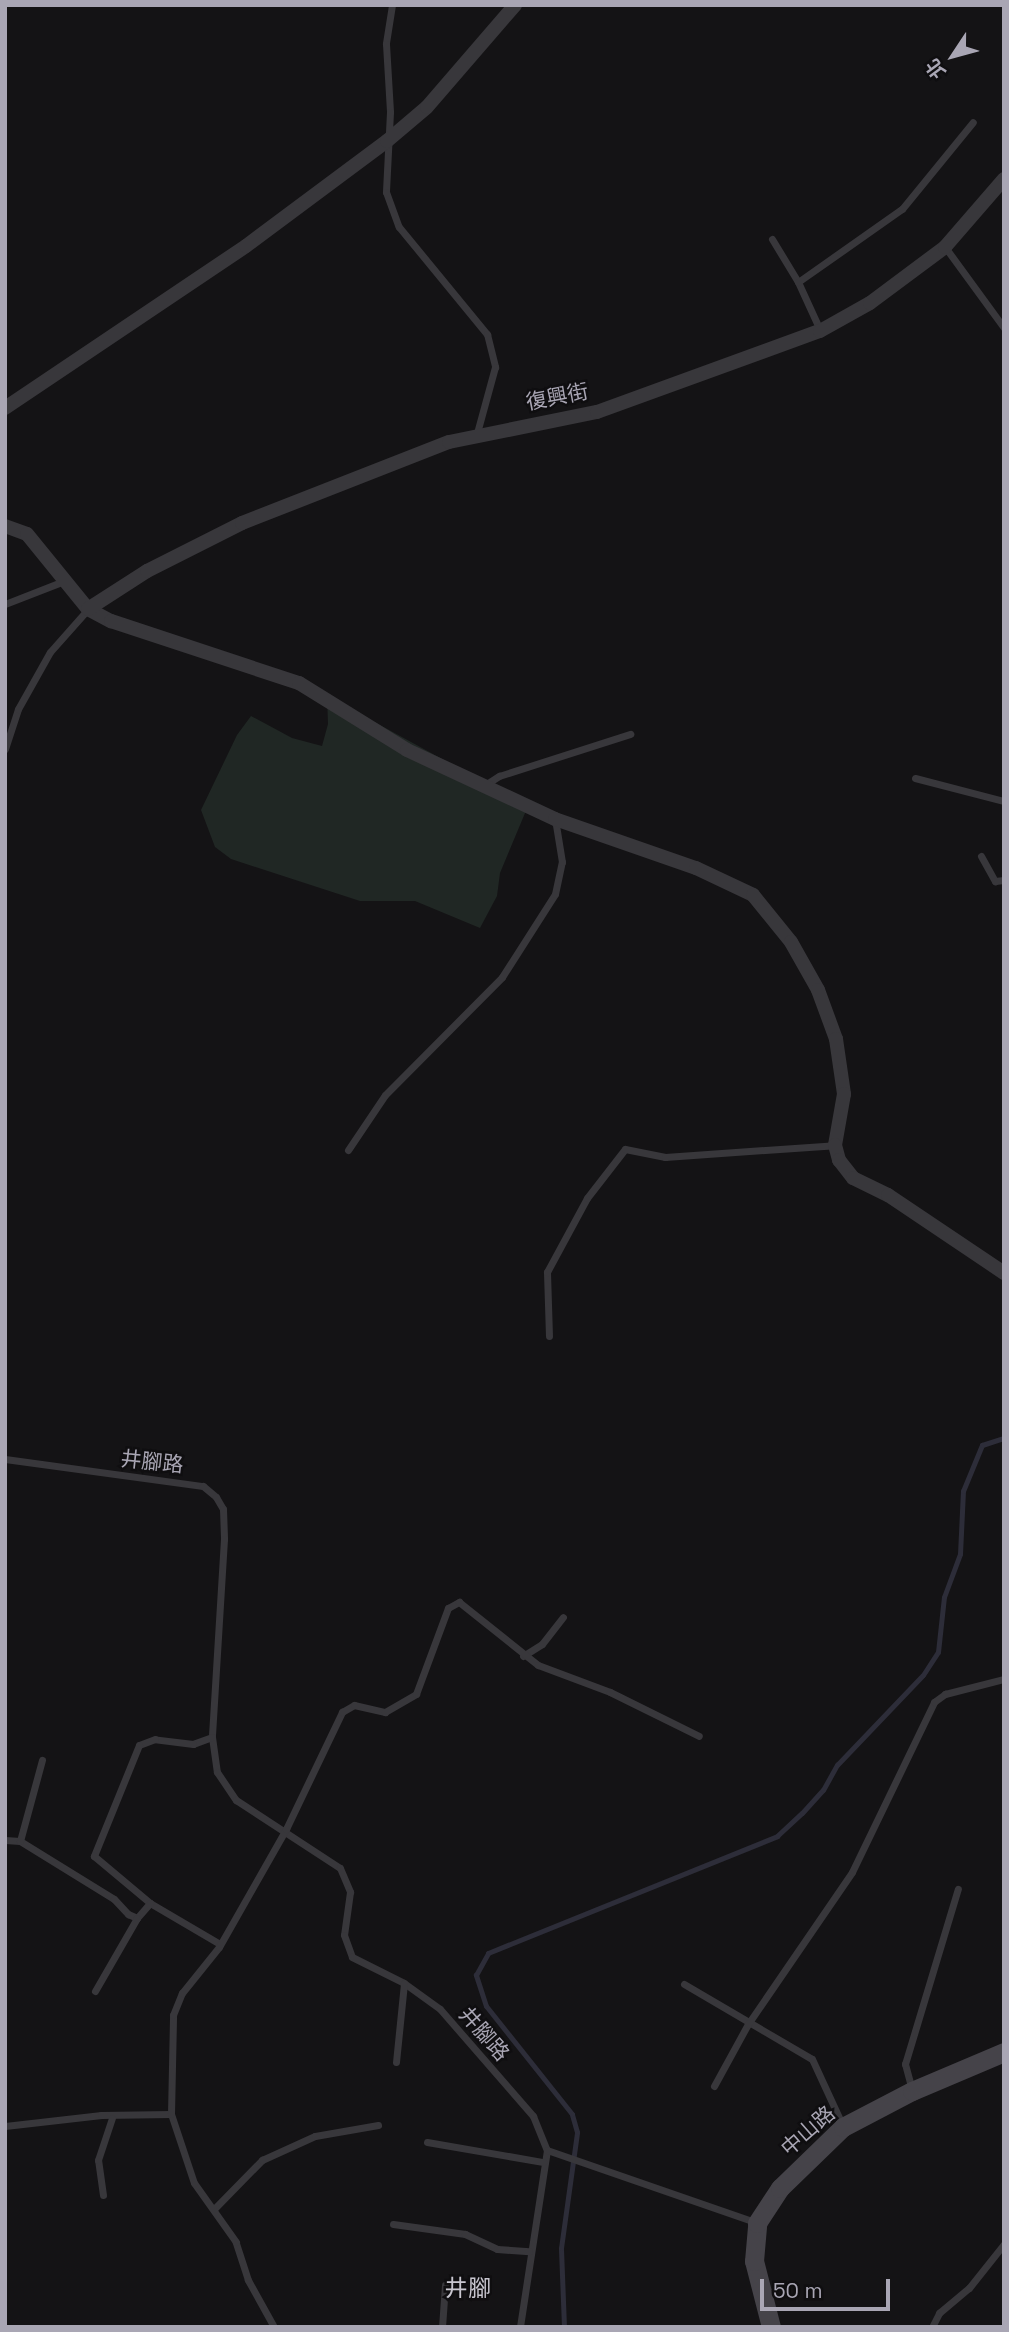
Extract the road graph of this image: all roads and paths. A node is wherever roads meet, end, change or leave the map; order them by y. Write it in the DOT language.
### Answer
graph roads {
  1 [pos="392,5"];
  2 [pos="516,5"];
  3 [pos="973,122"];
  4 [pos="387,141"];
  5 [pos="1004,179"];
  6 [pos="772,239"];
  7 [pos="945,247"];
  8 [pos="797,282"];
  9 [pos="1004,328"];
  10 [pos="820,331"];
  11 [pos="5,408"];
  12 [pos="477,433"];
  13 [pos="5,526"];
  14 [pos="64,581"];
  15 [pos="5,604"];
  16 [pos="88,609"];
  17 [pos="630,734"];
  18 [pos="5,749"];
  19 [pos="915,778"];
  20 [pos="484,785"];
  21 [pos="1004,801"];
  22 [pos="555,819"];
  23 [pos="981,856"];
  24 [pos="1004,880"];
  25 [pos="835,1145"];
  26 [pos="348,1150"];
  27 [pos="1004,1273"];
  28 [pos="549,1336"];
  29 [pos="5,1459"];
  30 [pos="563,1617"];
  31 [pos="523,1656"];
  32 [pos="1004,1679"];
  33 [pos="699,1736"];
  34 [pos="212,1737"];
  35 [pos="41,1760"];
  36 [pos="286,1829"];
  37 [pos="5,1840"];
  38 [pos="20,1841"];
  39 [pos="958,1889"];
  40 [pos="150,1903"];
  41 [pos="137,1918"];
  42 [pos="220,1944"];
  43 [pos="404,1983"];
  44 [pos="684,1984"];
  45 [pos="95,1991"];
  46 [pos="748,2024"];
  47 [pos="1004,2052"];
  48 [pos="396,2062"];
  49 [pos="714,2086"];
  50 [pos="912,2091"];
  51 [pos="171,2114"];
  52 [pos="113,2118"];
  53 [pos="378,2125"];
  54 [pos="5,2126"];
  55 [pos="843,2127"];
  56 [pos="427,2142"];
  57 [pos="548,2150"];
  58 [pos="543,2162"];
  59 [pos="103,2195"];
  60 [pos="214,2209"];
  61 [pos="757,2223"];
  62 [pos="393,2224"];
  63 [pos="1004,2244"];
  64 [pos="529,2251"];
  65 [pos="445,2285"];
  66 [pos="274,2327"];
  67 [pos="442,2327"];
  68 [pos="520,2327"];
  69 [pos="771,2327"];
  70 [pos="932,2327"];
  1 -- 4 [label="lane"];
  2 -- 4 [label="street"];
  3 -- 8 [label="lane"];
  4 -- 11 [label="street"];
  4 -- 12 [label="lane"];
  5 -- 7 [label="street, 復興街"];
  6 -- 8 [label="lane"];
  7 -- 9 [label="lane"];
  7 -- 10 [label="street, 復興街"];
  8 -- 10 [label="lane"];
  10 -- 12 [label="street, 復興街"];
  12 -- 16 [label="street, 復興街"];
  13 -- 14 [label="street"];
  14 -- 15 [label="lane"];
  14 -- 16 [label="street"];
  16 -- 18 [label="lane"];
  16 -- 20 [label="street"];
  17 -- 20 [label="lane"];
  19 -- 21 [label="lane"];
  20 -- 22 [label="street"];
  22 -- 25 [label="street"];
  22 -- 26 [label="lane"];
  23 -- 24 [label="lane"];
  25 -- 27 [label="street"];
  25 -- 28 [label="lane"];
  29 -- 34 [label="lane, 井腳路"];
  30 -- 31 [label="lane"];
  31 -- 33 [label="lane"];
  31 -- 36 [label="lane"];
  32 -- 46 [label="lane"];
  34 -- 36 [label="lane, 井腳路"];
  34 -- 40 [label="lane"];
  35 -- 38 [label="lane"];
  36 -- 42 [label="lane"];
  36 -- 43 [label="lane, 井腳路"];
  37 -- 38 [label="lane"];
  38 -- 41 [label="lane"];
  39 -- 50 [label="lane"];
  40 -- 41 [label="lane"];
  40 -- 42 [label="lane"];
  41 -- 45 [label="lane"];
  42 -- 51 [label="lane"];
  43 -- 48 [label="lane"];
  43 -- 57 [label="lane, 井腳路"];
  44 -- 46 [label="lane"];
  46 -- 49 [label="lane"];
  46 -- 55 [label="lane"];
  47 -- 50 [label="street, 中山路"];
  50 -- 55 [label="street, 中山路"];
  51 -- 52 [label="lane"];
  51 -- 60 [label="lane"];
  52 -- 54 [label="lane"];
  52 -- 59 [label="lane"];
  53 -- 60 [label="lane"];
  55 -- 61 [label="street, 中山路"];
  56 -- 58 [label="lane"];
  57 -- 58 [label="lane"];
  57 -- 61 [label="lane"];
  58 -- 64 [label="lane"];
  60 -- 66 [label="lane"];
  61 -- 69 [label="street, 中山路"];
  62 -- 64 [label="lane"];
  63 -- 70 [label="lane"];
  64 -- 68 [label="lane"];
  65 -- 67 [label="lane"];
}
